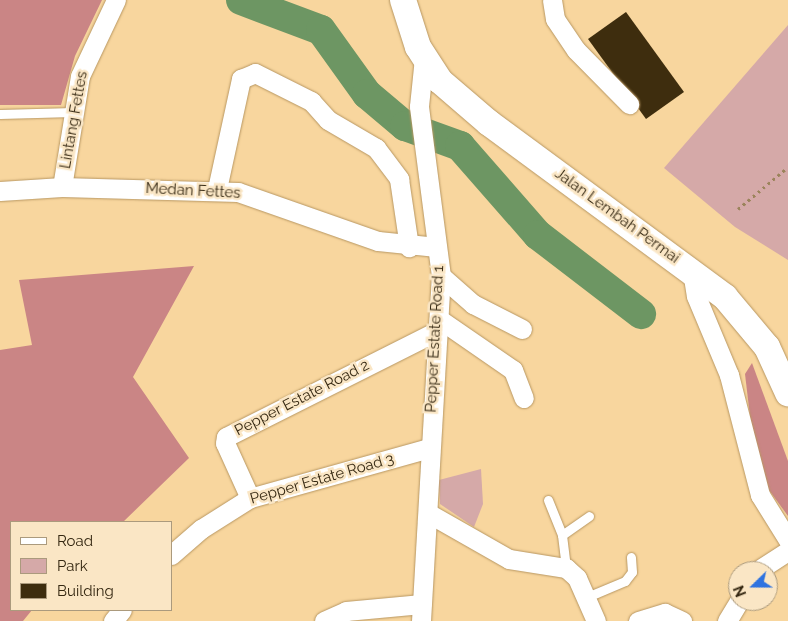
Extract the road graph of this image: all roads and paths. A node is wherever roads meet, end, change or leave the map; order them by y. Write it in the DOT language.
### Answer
graph roads {
  1 [pos="116,0"];
  2 [pos="403,0"];
  3 [pos="552,0"];
  4 [pos="424,58"];
  5 [pos="629,104"];
  6 [pos="74,112"];
  7 [pos="0,114"];
  8 [pos="788,167"];
  9 [pos="62,187"];
  10 [pos="218,189"];
  11 [pos="0,191"];
  12 [pos="738,209"];
  13 [pos="409,247"];
  14 [pos="437,247"];
  15 [pos="692,271"];
  16 [pos="441,276"];
  17 [pos="438,325"];
  18 [pos="753,326"];
  19 [pos="522,329"];
  20 [pos="788,353"];
  21 [pos="788,393"];
  22 [pos="524,398"];
  23 [pos="430,448"];
  24 [pos="250,498"];
  25 [pos="548,500"];
  26 [pos="428,513"];
  27 [pos="589,516"];
  28 [pos="562,535"];
  29 [pos="788,540"];
  30 [pos="788,550"];
  31 [pos="172,554"];
  32 [pos="631,557"];
  33 [pos="772,561"];
  34 [pos="566,568"];
  35 [pos="587,597"];
  36 [pos="121,611"];
  37 [pos="422,613"];
  38 [pos="112,621"];
  39 [pos="324,621"];
  40 [pos="596,621"];
  41 [pos="638,621"];
  42 [pos="682,621"];
  1 -- 6 [label="street, Lintang Fettes"];
  2 -- 4 [label="main road, Jalan Lembah Permai"];
  3 -- 5 [label="street"];
  4 -- 14 [label="street, Pepper Estate Road 1"];
  4 -- 15 [label="main road, Jalan Lembah Permai"];
  6 -- 7 [label="lane"];
  6 -- 9 [label="street, Lintang Fettes"];
  8 -- 12 [label="path"];
  9 -- 10 [label="street, Medan Fettes"];
  9 -- 11 [label="street, Medan Fettes"];
  10 -- 13 [label="street, Medan Fettes"];
  10 -- 13 [label="street"];
  13 -- 14 [label="street, Medan Fettes"];
  14 -- 16 [label="street, Pepper Estate Road 1"];
  15 -- 18 [label="main road, Jalan Lembah Permai"];
  15 -- 29 [label="street"];
  16 -- 17 [label="street, Pepper Estate Road 1"];
  16 -- 19 [label="street"];
  17 -- 22 [label="street"];
  17 -- 23 [label="street, Pepper Estate Road 1"];
  17 -- 24 [label="street, Pepper Estate Road 2"];
  18 -- 20 [label="main road"];
  18 -- 21 [label="main road, Jalan Lembah Permai"];
  23 -- 24 [label="street, Pepper Estate Road 3"];
  23 -- 26 [label="street, Pepper Estate Road 1"];
  24 -- 31 [label="street, Pepper Estate Road 3"];
  25 -- 28 [label="lane"];
  26 -- 34 [label="street"];
  26 -- 37 [label="street, Pepper Estate Road 1"];
  27 -- 28 [label="lane"];
  28 -- 34 [label="lane"];
  30 -- 33 [label="street"];
  32 -- 35 [label="lane"];
  34 -- 35 [label="street"];
  35 -- 40 [label="street"];
  36 -- 38 [label="street"];
  37 -- 39 [label="street"];
  41 -- 42 [label="street"];
}
